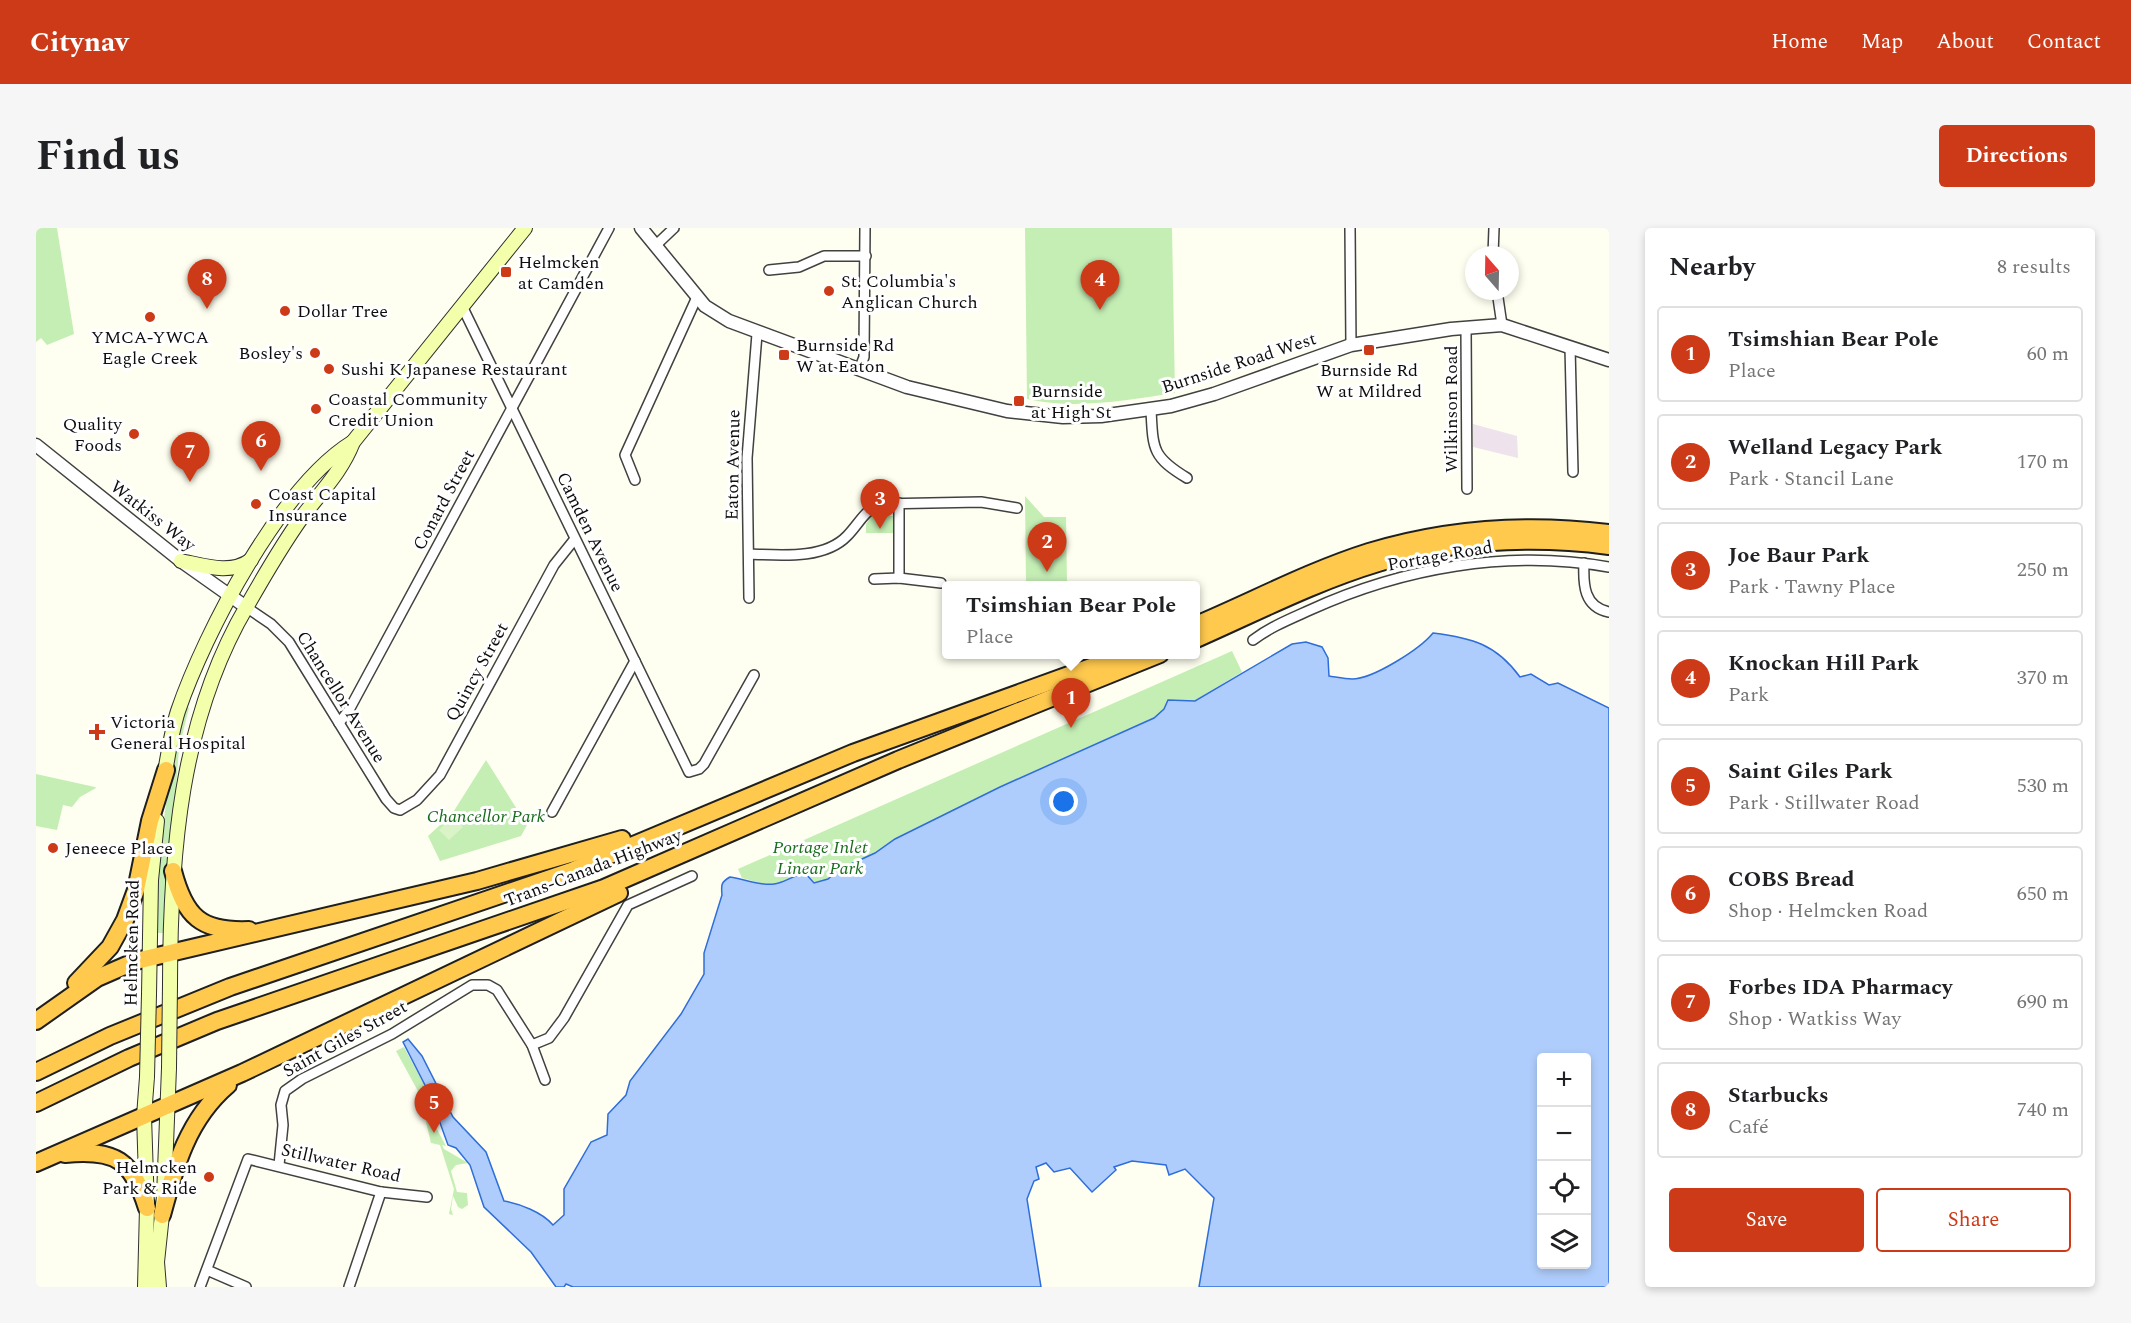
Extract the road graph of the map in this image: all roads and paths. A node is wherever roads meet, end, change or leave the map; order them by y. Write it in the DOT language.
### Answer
graph roads {
  1 [pos="525,228"];
  2 [pos="609,228"];
  3 [pos="641,228"];
  4 [pos="674,228"];
  5 [pos="865,228"];
  6 [pos="1350,228"];
  7 [pos="1494,228"];
  8 [pos="655,246"];
  9 [pos="1493,246"];
  10 [pos="866,256"];
  11 [pos="770,270"];
  12 [pos="697,297"];
  13 [pos="1498,300"];
  14 [pos="462,306"];
  15 [pos="1502,325"];
  16 [pos="1467,328"];
  17 [pos="757,334"];
  18 [pos="1352,345"];
  19 [pos="1570,347"];
  20 [pos="1609,360"];
  21 [pos="859,370"];
  22 [pos="512,409"];
  23 [pos="1151,410"];
  24 [pos="353,442"];
  25 [pos="38,448"];
  26 [pos="1573,472"];
  27 [pos="1187,478"];
  28 [pos="635,480"];
  29 [pos="1467,489"];
  30 [pos="899,503"];
  31 [pos="1017,508"];
  32 [pos="1609,533"];
  33 [pos="574,540"];
  34 [pos="1609,546"];
  35 [pos="749,554"];
  36 [pos="253,558"];
  37 [pos="182,561"];
  38 [pos="1584,563"];
  39 [pos="1609,567"];
  40 [pos="899,578"];
  41 [pos="874,579"];
  42 [pos="941,583"];
  43 [pos="231,597"];
  44 [pos="749,598"];
  45 [pos="246,607"];
  46 [pos="1609,612"];
  47 [pos="1200,624"];
  48 [pos="1200,637"];
  49 [pos="1253,640"];
  50 [pos="1114,659"];
  51 [pos="1148,659"];
  52 [pos="634,661"];
  53 [pos="754,675"];
  54 [pos="339,723"];
  55 [pos="898,760"];
  56 [pos="822,765"];
  57 [pos="166,770"];
  58 [pos="400,810"];
  59 [pos="552,812"];
  60 [pos="173,871"];
  61 [pos="692,876"];
  62 [pos="304,921"];
  63 [pos="170,955"];
  64 [pos="148,958"];
  65 [pos="38,1019"];
  66 [pos="532,1045"];
  67 [pos="36,1072"];
  68 [pos="242,1073"];
  69 [pos="545,1080"];
  70 [pos="36,1103"];
  71 [pos="167,1106"];
  72 [pos="144,1116"];
  73 [pos="52,1155"];
  74 [pos="36,1163"];
  75 [pos="279,1164"];
  76 [pos="381,1192"];
  77 [pos="427,1197"];
  78 [pos="155,1212"];
  79 [pos="207,1270"];
  80 [pos="145,1287"];
  81 [pos="159,1287"];
  82 [pos="200,1287"];
  83 [pos="246,1287"];
  84 [pos="349,1287"];
  1 -- 14 [label="main road, Helmcken Road"];
  2 -- 22 [label="street, Conard Street"];
  3 -- 8 [label="street, Burnside Road West"];
  4 -- 8 [label="street"];
  5 -- 10 [label="street"];
  6 -- 18 [label="street"];
  7 -- 9 [label="street"];
  8 -- 12 [label="street, Burnside Road West"];
  10 -- 11 [label="street"];
  10 -- 21 [label="street"];
  12 -- 17 [label="street, Burnside Road West"];
  12 -- 28 [label="street"];
  13 -- 15 [label="street"];
  14 -- 22 [label="street, Camden Avenue"];
  14 -- 24 [label="main road, Helmcken Road"];
  15 -- 16 [label="street, Burnside Road West"];
  15 -- 19 [label="street, Burnside Road West"];
  16 -- 18 [label="street, Burnside Road West"];
  16 -- 29 [label="street, Wilkinson Road"];
  17 -- 21 [label="street, Burnside Road West"];
  17 -- 35 [label="street, Eaton Avenue"];
  18 -- 23 [label="street, Burnside Road West"];
  19 -- 20 [label="street, Burnside Road West"];
  19 -- 26 [label="street"];
  21 -- 23 [label="street, Burnside Road West"];
  22 -- 33 [label="street, Camden Avenue"];
  22 -- 54 [label="street, Conard Street"];
  23 -- 27 [label="street"];
  24 -- 36 [label="main road, Helmcken Road"];
  24 -- 45 [label="main road, Helmcken Road"];
  25 -- 37 [label="street, Watkiss Way"];
  30 -- 31 [label="street"];
  30 -- 35 [label="street"];
  30 -- 40 [label="street"];
  32 -- 47 [label="highway"];
  33 -- 52 [label="street, Camden Avenue"];
  33 -- 58 [label="street, Quincy Street"];
  34 -- 48 [label="highway"];
  35 -- 44 [label="street, Eaton Avenue"];
  36 -- 37 [label="main road"];
  36 -- 43 [label="main road, Helmcken Road"];
  37 -- 43 [label="street, Watkiss Way"];
  38 -- 39 [label="street, Portage Road"];
  38 -- 46 [label="street"];
  38 -- 49 [label="street, Portage Road"];
  40 -- 41 [label="street"];
  40 -- 42 [label="street"];
  43 -- 45 [label="street, Watkiss Way"];
  43 -- 57 [label="main road, Helmcken Road"];
  45 -- 54 [label="street, Chancellor Avenue"];
  45 -- 60 [label="main road, Helmcken Road"];
  50 -- 56 [label="highway, Trans-Canada Highway"];
  51 -- 55 [label="highway, Trans-Canada Highway"];
  52 -- 53 [label="street, Camden Avenue"];
  52 -- 59 [label="street"];
  54 -- 58 [label="street, Chancellor Avenue"];
  55 -- 68 [label="highway"];
  55 -- 70 [label="highway, Trans-Canada Highway"];
  56 -- 62 [label="highway"];
  56 -- 67 [label="highway, Trans-Canada Highway"];
  57 -- 64 [label="main road, Helmcken Road"];
  57 -- 65 [label="highway"];
  60 -- 62 [label="highway"];
  60 -- 63 [label="main road, Helmcken Road"];
  61 -- 66 [label="street"];
  62 -- 63 [label="highway"];
  63 -- 64 [label="highway"];
  63 -- 71 [label="main road, Helmcken Road, bridge"];
  64 -- 65 [label="highway"];
  64 -- 72 [label="main road, Helmcken Road, bridge"];
  66 -- 69 [label="street"];
  66 -- 75 [label="street, Saint Giles Street"];
  68 -- 71 [label="highway"];
  68 -- 78 [label="highway"];
  71 -- 72 [label="highway"];
  71 -- 78 [label="main road, Helmcken Road"];
  72 -- 73 [label="highway"];
  72 -- 78 [label="main road, Helmcken Road"];
  73 -- 74 [label="highway"];
  73 -- 78 [label="highway"];
  75 -- 76 [label="street, Stillwater Road"];
  75 -- 79 [label="street, Stillwater Road"];
  76 -- 77 [label="street, Stillwater Road"];
  76 -- 84 [label="street"];
  78 -- 80 [label="main road, Helmcken Road"];
  78 -- 81 [label="main road, Helmcken Road"];
  79 -- 82 [label="street"];
  79 -- 83 [label="street"];
}
